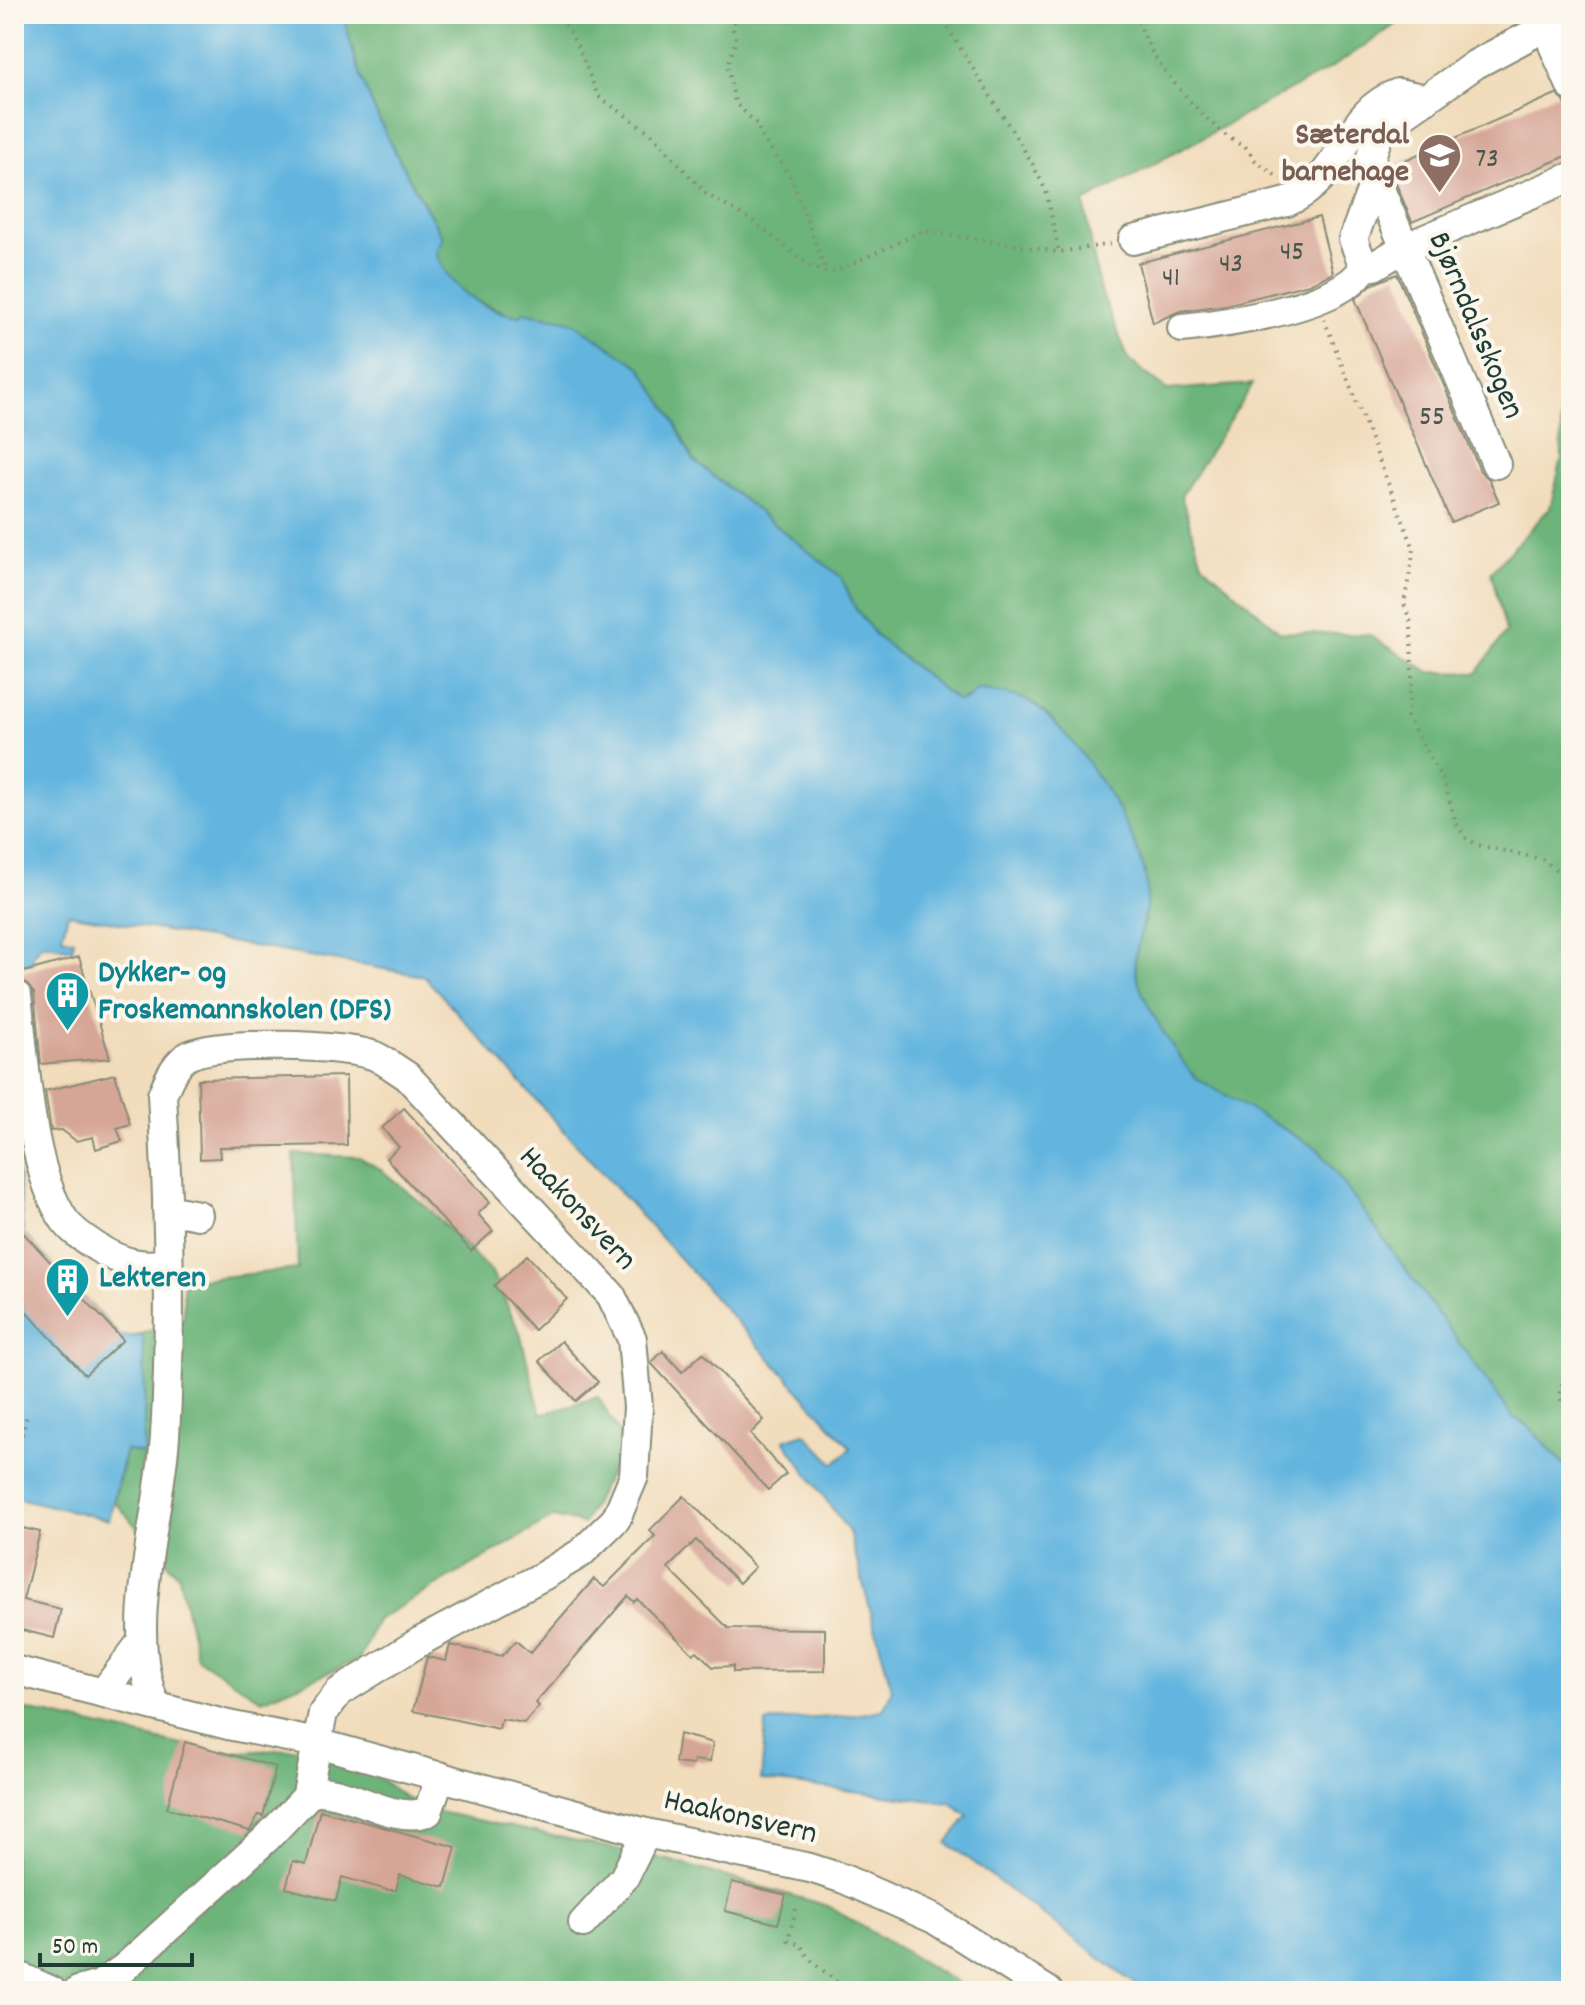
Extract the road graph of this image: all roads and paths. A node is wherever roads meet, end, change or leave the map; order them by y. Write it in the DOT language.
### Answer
graph roads {
  1 [pos="553,14"];
  2 [pos="737,14"];
  3 [pos="939,14"];
  4 [pos="1135,14"];
  5 [pos="1560,16"];
  6 [pos="1571,86"];
  7 [pos="1426,99"];
  8 [pos="1571,177"];
  9 [pos="1374,183"];
  10 [pos="1307,194"];
  11 [pos="1133,240"];
  12 [pos="1404,248"];
  13 [pos="1059,252"];
  14 [pos="1364,267"];
  15 [pos="827,273"];
  16 [pos="1316,298"];
  17 [pos="1182,328"];
  18 [pos="1496,464"];
  19 [pos="1571,881"];
  20 [pos="17,996"];
  21 [pos="167,1209"];
  22 [pos="198,1215"];
  23 [pos="167,1263"];
  24 [pos="1571,1353"];
  25 [pos="28,1412"];
  26 [pos="1571,1423"];
  27 [pos="14,1466"];
  28 [pos="139,1645"];
  29 [pos="14,1670"];
  30 [pos="103,1693"];
  31 [pos="156,1706"];
  32 [pos="317,1743"];
  33 [pos="440,1776"];
  34 [pos="307,1794"];
  35 [pos="646,1833"];
  36 [pos="796,1909"];
  37 [pos="583,1923"];
  38 [pos="14,1974"];
  39 [pos="1015,1980"];
  40 [pos="91,1989"];
  41 [pos="52,1991"];
  42 [pos="845,1991"];
  43 [pos="1048,1991"];
  1 -- 15 [label="path"];
  2 -- 15 [label="path"];
  3 -- 13 [label="path"];
  4 -- 10 [label="path"];
  5 -- 6 [label="street, Bjørndalsskogen"];
  5 -- 7 [label="street, Bjørndalsskogen"];
  7 -- 9 [label="street, Bjørndalsskogen"];
  7 -- 10 [label="street"];
  8 -- 12 [label="street"];
  9 -- 12 [label="street, Bjørndalsskogen"];
  9 -- 14 [label="street"];
  10 -- 11 [label="street"];
  11 -- 13 [label="path"];
  12 -- 14 [label="street"];
  12 -- 18 [label="street, Bjørndalsskogen"];
  13 -- 15 [label="path"];
  14 -- 16 [label="street"];
  16 -- 17 [label="street"];
  16 -- 19 [label="path"];
  20 -- 23 [label="street"];
  21 -- 22 [label="street"];
  21 -- 23 [label="street, Haakonsvern"];
  21 -- 32 [label="street, Haakonsvern"];
  23 -- 28 [label="street, Haakonsvern"];
  24 -- 26 [label="path"];
  25 -- 27 [label="path"];
  28 -- 30 [label="street, Haakonsvern"];
  28 -- 31 [label="street, Haakonsvern"];
  29 -- 30 [label="street, Haakonsvern"];
  30 -- 31 [label="street, Haakonsvern"];
  31 -- 32 [label="street, Haakonsvern"];
  32 -- 33 [label="street, Haakonsvern"];
  32 -- 34 [label="street, Haakonsvern"];
  33 -- 34 [label="street"];
  33 -- 35 [label="street, Haakonsvern"];
  34 -- 40 [label="street"];
  35 -- 37 [label="street"];
  35 -- 39 [label="street, Haakonsvern"];
  36 -- 42 [label="path"];
  38 -- 41 [label="street"];
  39 -- 43 [label="street, Haakonsvern"];
}
